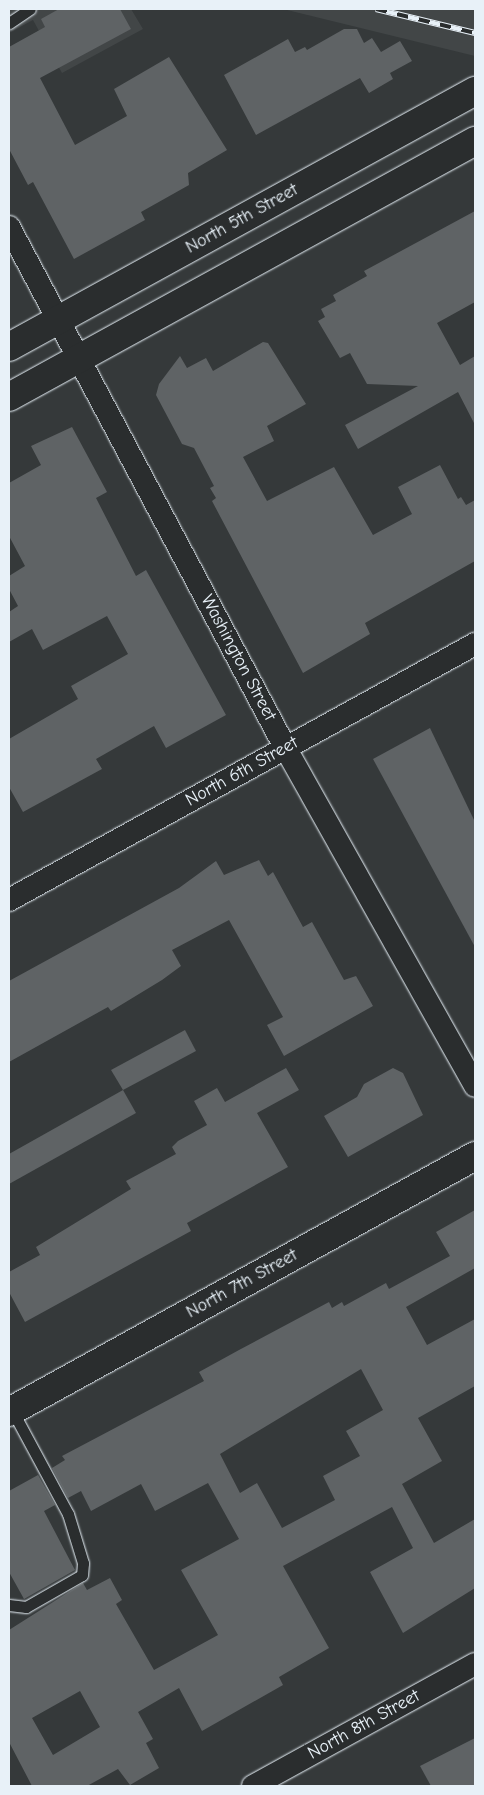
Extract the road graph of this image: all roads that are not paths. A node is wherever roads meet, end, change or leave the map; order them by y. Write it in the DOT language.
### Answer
graph roads {
  1 [pos="30,9"];
  2 [pos="9,23"];
  3 [pos="475,91"];
  4 [pos="475,141"];
  5 [pos="9,227"];
  6 [pos="60,318"];
  7 [pos="9,347"];
  8 [pos="81,357"];
  9 [pos="9,397"];
  10 [pos="475,644"];
  11 [pos="286,748"];
  12 [pos="9,900"];
  13 [pos="475,1086"];
  14 [pos="475,1156"];
  15 [pos="10,1411"];
  16 [pos="9,1605"];
  17 [pos="475,1664"];
  18 [pos="252,1786"];
  1 -- 2 [label="lane"];
  3 -- 6 [label="street, North 5th Street"];
  4 -- 8 [label="street"];
  5 -- 6 [label="street, Washington Street"];
  6 -- 7 [label="street, North 5th Street"];
  6 -- 8 [label="street, Washington Street"];
  8 -- 9 [label="street"];
  8 -- 11 [label="street, Washington Street"];
  10 -- 11 [label="street, North 6th Street"];
  11 -- 12 [label="street, North 6th Street"];
  11 -- 13 [label="street, Washington Street"];
  14 -- 15 [label="street, North 7th Street"];
  15 -- 16 [label="lane"];
  17 -- 18 [label="street, North 8th Street"];
}
